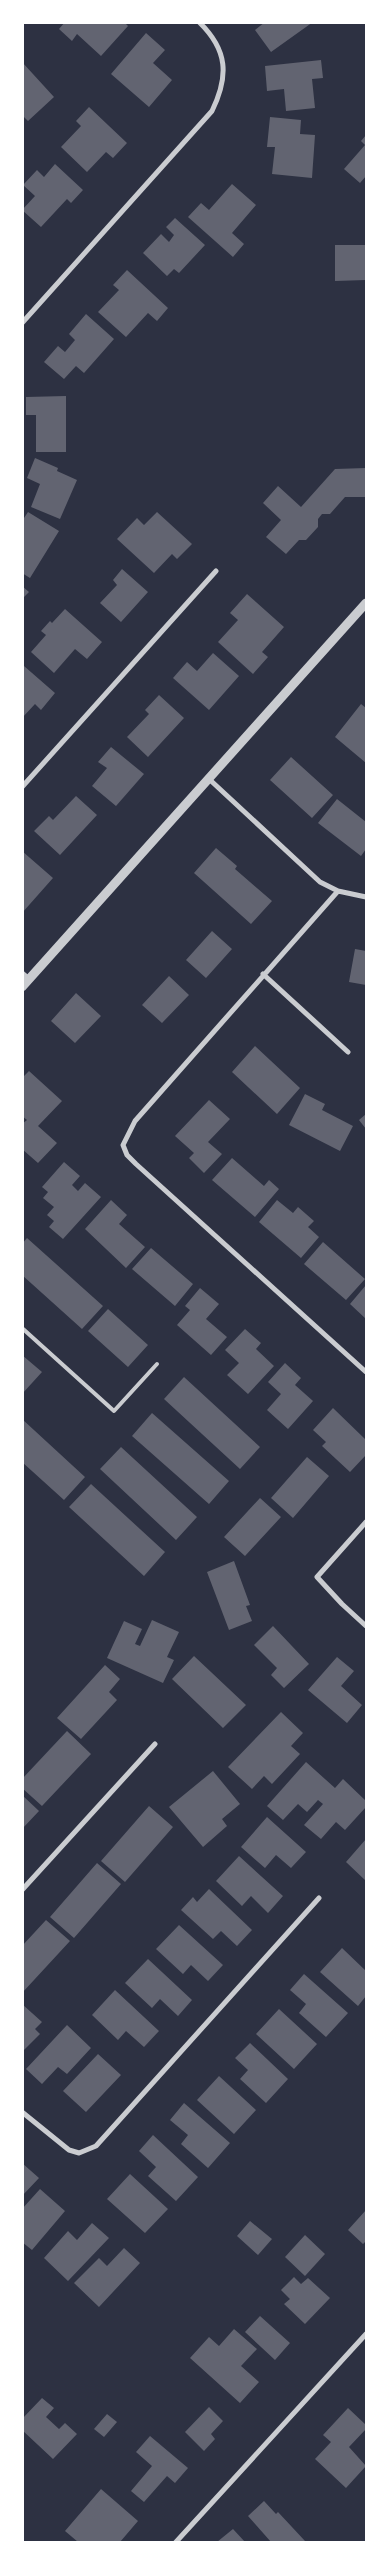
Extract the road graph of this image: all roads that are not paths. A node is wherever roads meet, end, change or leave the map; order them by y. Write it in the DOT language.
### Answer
graph roads {
  1 [pos="199,22"];
  2 [pos="22,323"];
  3 [pos="216,572"];
  4 [pos="366,603"];
  5 [pos="209,779"];
  6 [pos="22,786"];
  7 [pos="338,891"];
  8 [pos="366,897"];
  9 [pos="262,974"];
  10 [pos="26,976"];
  11 [pos="22,987"];
  12 [pos="348,1052"];
  13 [pos="22,1328"];
  14 [pos="157,1364"];
  15 [pos="366,1372"];
  16 [pos="366,1522"];
  17 [pos="366,1626"];
  18 [pos="155,1744"];
  19 [pos="22,1890"];
  20 [pos="318,1898"];
  21 [pos="22,2112"];
  22 [pos="366,2334"];
  23 [pos="176,2542"];
  1 -- 2 [label="street"];
  3 -- 6 [label="street"];
  4 -- 5 [label="street"];
  5 -- 7 [label="street"];
  5 -- 10 [label="street"];
  7 -- 8 [label="street"];
  7 -- 9 [label="street"];
  9 -- 12 [label="street"];
  9 -- 15 [label="street"];
  10 -- 11 [label="street"];
  13 -- 14 [label="lane"];
  16 -- 17 [label="street"];
  18 -- 19 [label="street"];
  20 -- 21 [label="street"];
  22 -- 23 [label="street"];
}
